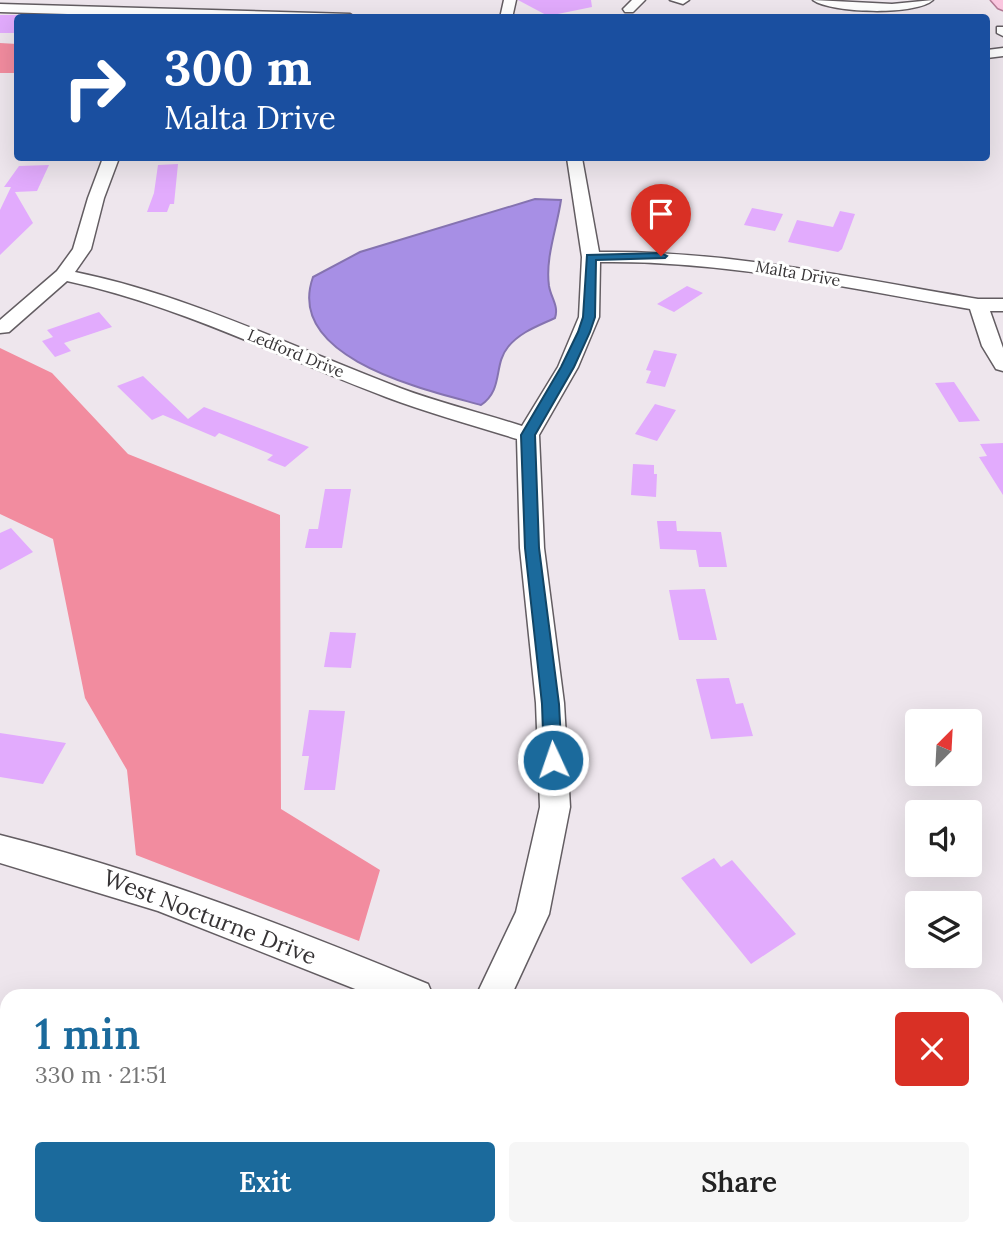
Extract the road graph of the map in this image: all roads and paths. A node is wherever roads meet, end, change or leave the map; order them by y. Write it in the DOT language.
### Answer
graph roads {
  1 [pos="676,0"];
  2 [pos="683,0"];
  3 [pos="819,0"];
  4 [pos="927,0"];
  5 [pos="999,0"];
  6 [pos="1003,5"];
  7 [pos="0,8"];
  8 [pos="146,14"];
  9 [pos="110,161"];
  10 [pos="575,161"];
  11 [pos="591,257"];
  12 [pos="64,275"];
  13 [pos="1003,304"];
  14 [pos="978,305"];
  15 [pos="2,328"];
  16 [pos="1003,365"];
  17 [pos="528,435"];
  18 [pos="0,849"];
  19 [pos="398,989"];
  20 [pos="496,989"];
  1 -- 2 [label="street"];
  3 -- 4 [label="street"];
  5 -- 6 [label="main road"];
  7 -- 8 [label="street"];
  9 -- 12 [label="street"];
  10 -- 11 [label="street"];
  11 -- 14 [label="street, Malta Drive"];
  11 -- 17 [label="street"];
  12 -- 15 [label="street"];
  12 -- 17 [label="street, Ledford Drive"];
  13 -- 14 [label="street, Malta Drive"];
  14 -- 16 [label="street"];
  17 -- 20 [label="street"];
  18 -- 19 [label="street, West Nocturne Drive"];
}
